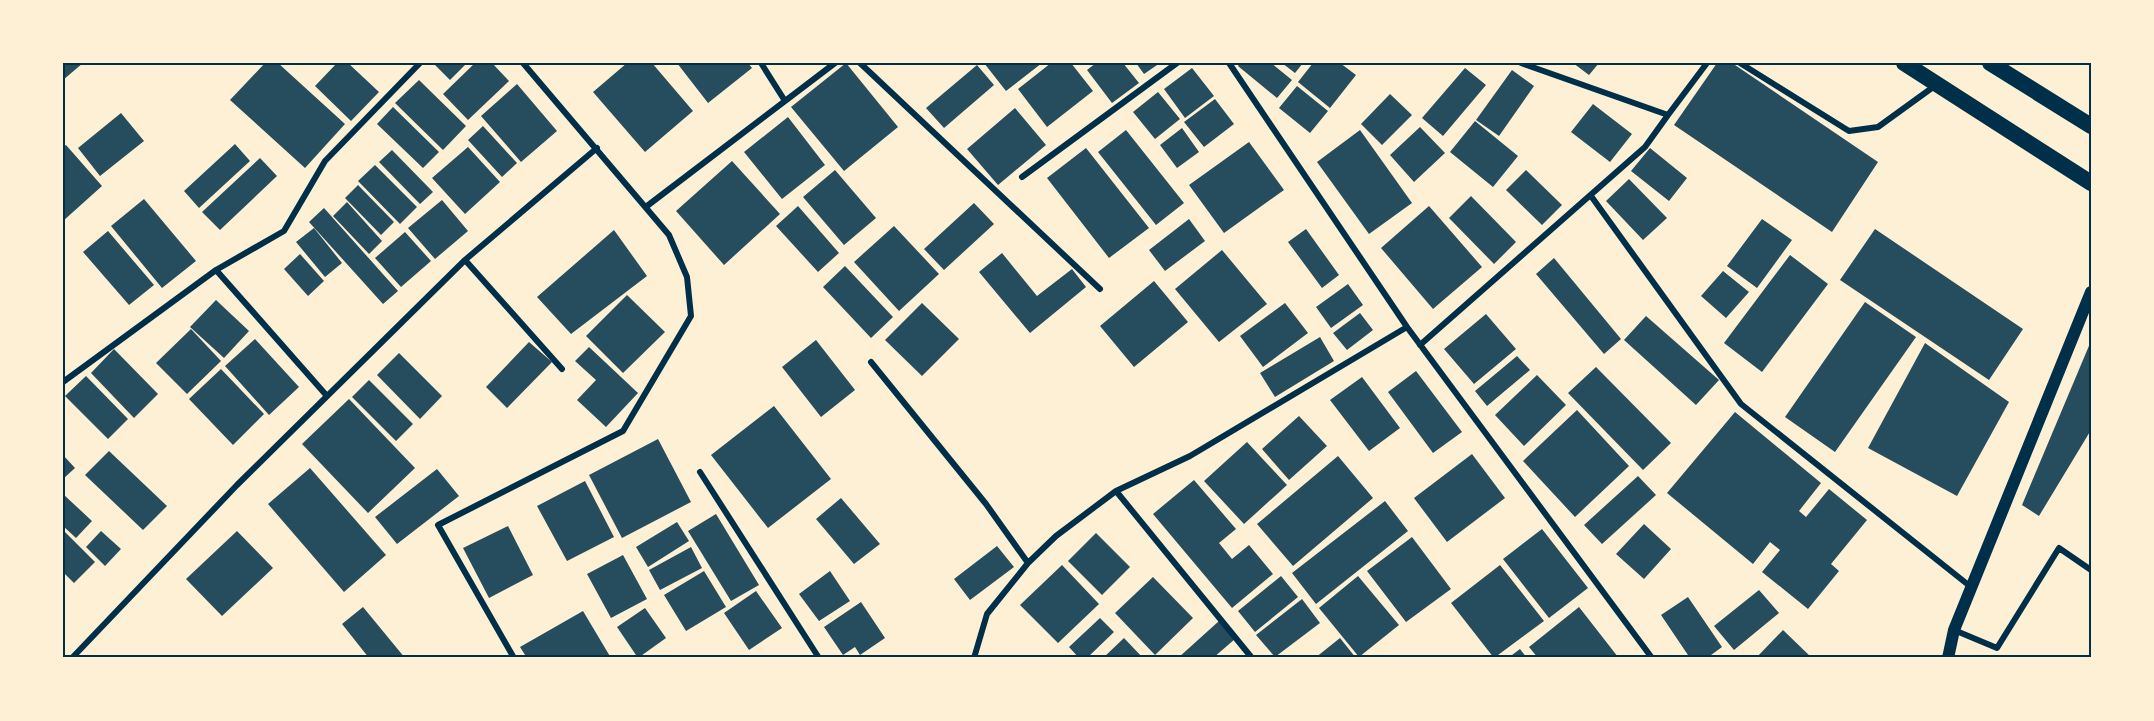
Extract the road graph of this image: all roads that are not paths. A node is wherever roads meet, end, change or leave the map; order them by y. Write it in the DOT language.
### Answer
graph roads {
  1 [pos="420,63"];
  2 [pos="523,63"];
  3 [pos="761,63"];
  4 [pos="835,63"];
  5 [pos="860,63"];
  6 [pos="1177,63"];
  7 [pos="1229,63"];
  8 [pos="1521,63"];
  9 [pos="1707,63"];
  10 [pos="1740,63"];
  11 [pos="1904,63"];
  12 [pos="1990,63"];
  13 [pos="1937,85"];
  14 [pos="785,101"];
  15 [pos="1668,115"];
  16 [pos="2091,126"];
  17 [pos="597,148"];
  18 [pos="1022,177"];
  19 [pos="2091,183"];
  20 [pos="1591,196"];
  21 [pos="647,206"];
  22 [pos="465,261"];
  23 [pos="216,270"];
  24 [pos="1100,289"];
  25 [pos="2091,292"];
  26 [pos="1407,327"];
  27 [pos="1420,345"];
  28 [pos="871,362"];
  29 [pos="562,369"];
  30 [pos="63,382"];
  31 [pos="327,396"];
  32 [pos="700,472"];
  33 [pos="1116,491"];
  34 [pos="1028,563"];
  35 [pos="2091,570"];
  36 [pos="1971,587"];
  37 [pos="1954,630"];
  38 [pos="72,658"];
  39 [pos="514,658"];
  40 [pos="819,658"];
  41 [pos="974,658"];
  42 [pos="1252,658"];
  43 [pos="1652,658"];
  44 [pos="1948,658"];
  1 -- 23 [label="street"];
  2 -- 17 [label="street"];
  3 -- 14 [label="street"];
  4 -- 14 [label="street"];
  5 -- 24 [label="street"];
  6 -- 18 [label="street"];
  7 -- 26 [label="street"];
  8 -- 15 [label="street"];
  9 -- 15 [label="street"];
  10 -- 13 [label="street"];
  11 -- 13 [label="highway"];
  12 -- 16 [label="highway"];
  13 -- 19 [label="highway"];
  14 -- 21 [label="street"];
  15 -- 20 [label="street"];
  17 -- 21 [label="street"];
  17 -- 22 [label="street"];
  20 -- 27 [label="street"];
  20 -- 36 [label="street"];
  21 -- 39 [label="street"];
  22 -- 29 [label="street"];
  22 -- 31 [label="street"];
  23 -- 30 [label="street"];
  23 -- 31 [label="street"];
  25 -- 36 [label="main road"];
  26 -- 27 [label="street"];
  26 -- 33 [label="street"];
  27 -- 43 [label="street"];
  28 -- 34 [label="street"];
  31 -- 38 [label="street"];
  32 -- 40 [label="street"];
  33 -- 34 [label="street"];
  33 -- 42 [label="street"];
  34 -- 41 [label="street"];
  35 -- 37 [label="street"];
  36 -- 37 [label="main road"];
  37 -- 44 [label="main road"];
}
